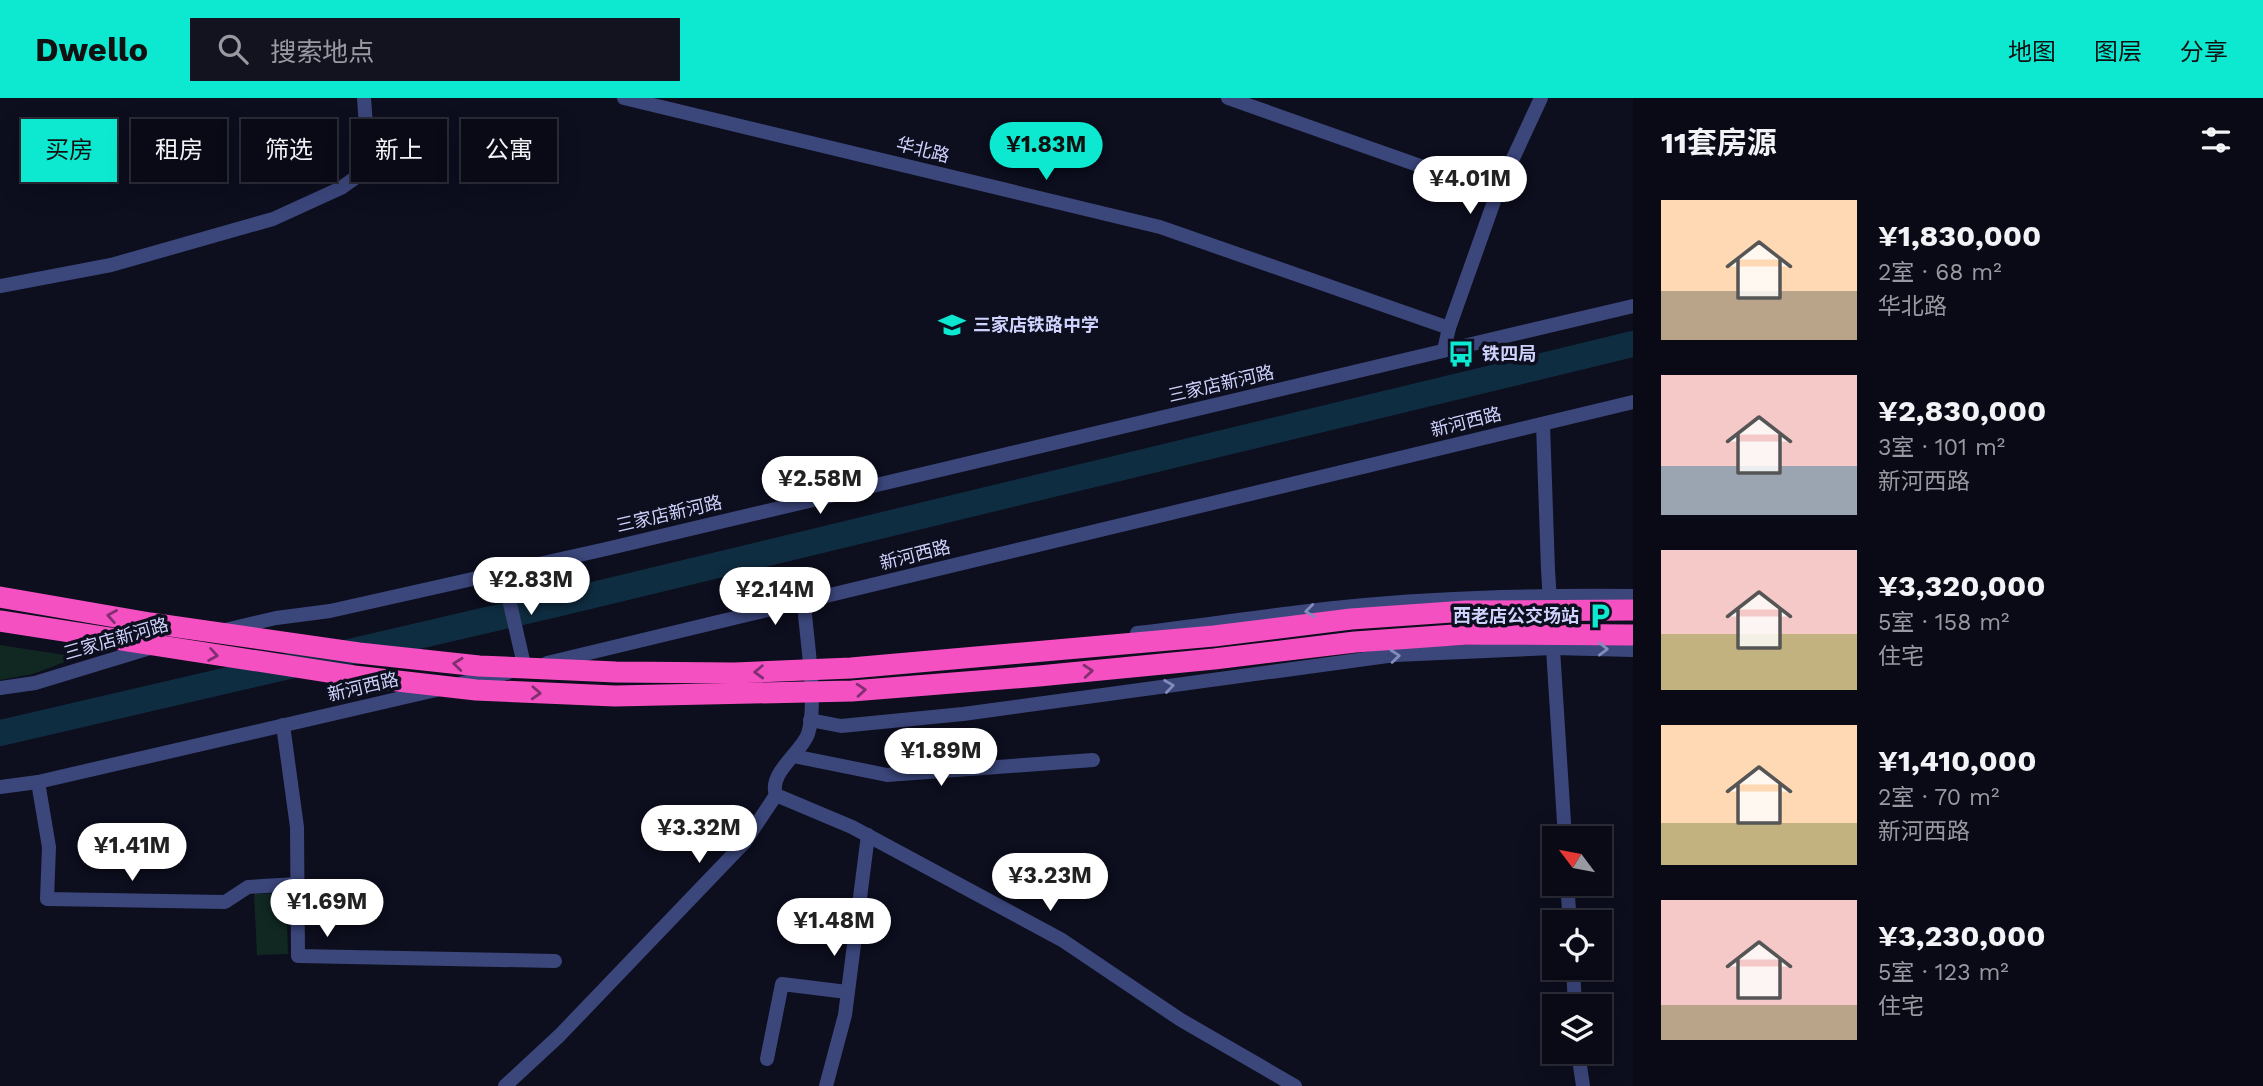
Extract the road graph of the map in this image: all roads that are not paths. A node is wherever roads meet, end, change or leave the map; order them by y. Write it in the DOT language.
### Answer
graph roads {
  1 [pos="365,98"];
  2 [pos="624,98"];
  3 [pos="1228,98"];
  4 [pos="1541,98"];
  5 [pos="1497,193"];
  6 [pos="0,286"];
  7 [pos="1633,306"];
  8 [pos="1449,328"];
  9 [pos="1444,351"];
  10 [pos="1633,402"];
  11 [pos="1543,424"];
  12 [pos="503,573"];
  13 [pos="1549,595"];
  14 [pos="1633,596"];
  15 [pos="0,597"];
  16 [pos="804,602"];
  17 [pos="1633,611"];
  18 [pos="0,621"];
  19 [pos="1633,635"];
  20 [pos="1553,648"];
  21 [pos="1633,650"];
  22 [pos="809,666"];
  23 [pos="525,669"];
  24 [pos="0,688"];
  25 [pos="810,720"];
  26 [pos="283,725"];
  27 [pos="793,756"];
  28 [pos="1093,760"];
  29 [pos="38,782"];
  30 [pos="0,787"];
  31 [pos="776,795"];
  32 [pos="1563,826"];
  33 [pos="867,835"];
  34 [pos="297,884"];
  35 [pos="555,961"];
  36 [pos="847,992"];
  37 [pos="767,1059"];
  38 [pos="1580,1064"];
  39 [pos="505,1086"];
  40 [pos="826,1086"];
  41 [pos="1295,1086"];
  42 [pos="1583,1086"];
  1 -- 6 [label="street"];
  2 -- 8 [label="street, 华北路"];
  3 -- 5 [label="street"];
  4 -- 5 [label="street"];
  5 -- 8 [label="street"];
  7 -- 9 [label="street, 三家店新河路"];
  8 -- 9 [label="street"];
  9 -- 12 [label="street, 三家店新河路"];
  10 -- 11 [label="street, 新河西路"];
  11 -- 13 [label="street"];
  11 -- 16 [label="street, 新河西路"];
  12 -- 23 [label="street"];
  12 -- 24 [label="street, 三家店新河路"];
  13 -- 14 [label="street"];
  13 -- 20 [label="street"];
  13 -- 22 [label="street, one-way"];
  17 -- 15 [label="highway, one-way, bridge"];
  16 -- 22 [label="street"];
  16 -- 23 [label="street, 新河西路"];
  18 -- 19 [label="highway, one-way, bridge"];
  20 -- 21 [label="street, one-way"];
  25 -- 20 [label="street, one-way"];
  20 -- 32 [label="street"];
  22 -- 25 [label="street"];
  23 -- 26 [label="street, 新河西路"];
  25 -- 27 [label="street"];
  26 -- 29 [label="street, 新河西路"];
  26 -- 34 [label="street"];
  27 -- 28 [label="street"];
  27 -- 31 [label="street"];
  29 -- 30 [label="street, 新河西路"];
  29 -- 34 [label="street"];
  31 -- 33 [label="street"];
  31 -- 39 [label="street"];
  33 -- 36 [label="street"];
  33 -- 41 [label="street"];
  34 -- 35 [label="street"];
  36 -- 37 [label="street"];
  36 -- 40 [label="street"];
  38 -- 42 [label="street"];
}
